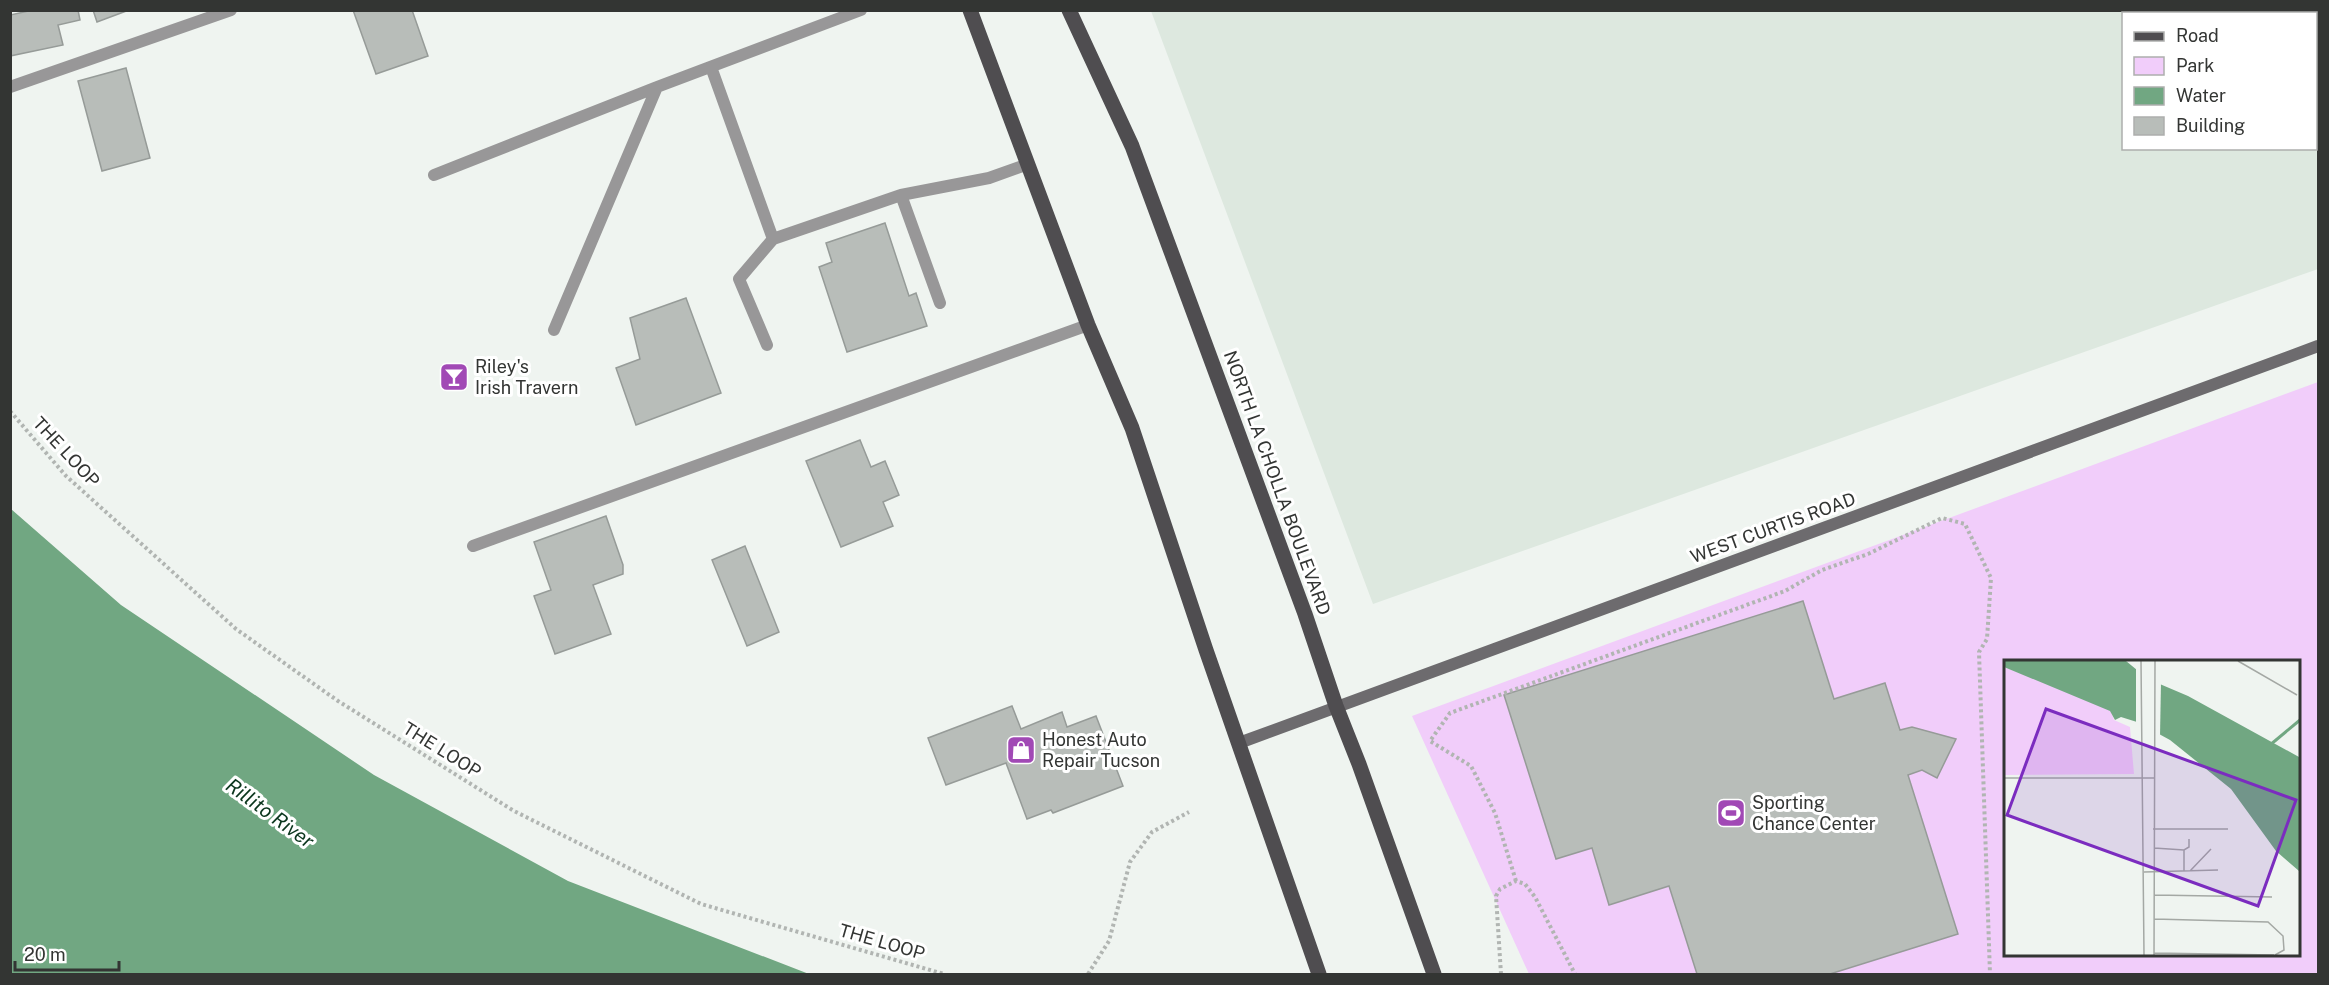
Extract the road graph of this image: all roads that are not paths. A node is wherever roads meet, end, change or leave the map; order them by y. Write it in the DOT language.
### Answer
graph roads {
  1 [pos="231,10"];
  2 [pos="861,10"];
  3 [pos="970,10"];
  4 [pos="1069,10"];
  5 [pos="711,67"];
  6 [pos="10,87"];
  7 [pos="657,87"];
  8 [pos="1028,164"];
  9 [pos="434,176"];
  10 [pos="901,195"];
  11 [pos="773,239"];
  12 [pos="940,303"];
  13 [pos="1088,325"];
  14 [pos="554,330"];
  15 [pos="767,345"];
  16 [pos="2319,346"];
  17 [pos="473,546"];
  18 [pos="1336,706"];
  19 [pos="1239,743"];
  20 [pos="1319,975"];
  21 [pos="1434,975"];
  1 -- 6 [label="lane"];
  2 -- 5 [label="lane"];
  3 -- 8 [label="main road"];
  4 -- 18 [label="main road, NORTH LA CHOLLA BOULEVARD"];
  5 -- 7 [label="lane"];
  5 -- 11 [label="lane"];
  7 -- 9 [label="lane"];
  7 -- 14 [label="lane"];
  8 -- 10 [label="lane"];
  8 -- 13 [label="main road"];
  10 -- 11 [label="lane"];
  10 -- 12 [label="lane"];
  11 -- 15 [label="lane"];
  13 -- 17 [label="lane"];
  13 -- 19 [label="main road"];
  16 -- 18 [label="street, WEST CURTIS ROAD"];
  18 -- 19 [label="street, WEST CURTIS ROAD"];
  18 -- 21 [label="main road, NORTH LA CHOLLA BOULEVARD"];
  19 -- 20 [label="main road"];
}
